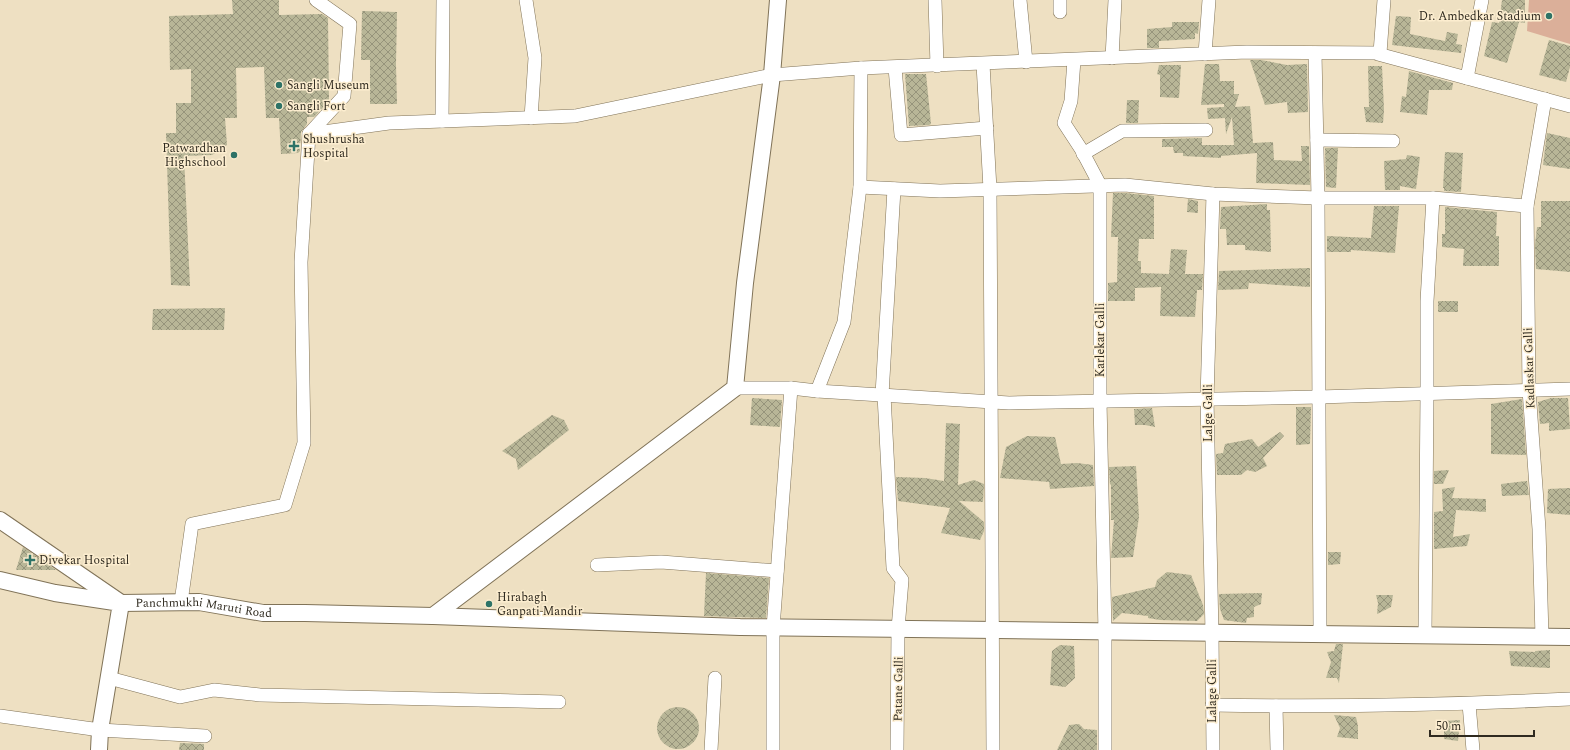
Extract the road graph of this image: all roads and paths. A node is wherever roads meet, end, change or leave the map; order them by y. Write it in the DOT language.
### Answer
graph roads {
  1 [pos="316,0"];
  2 [pos="443,0"];
  3 [pos="526,0"];
  4 [pos="778,0"];
  5 [pos="935,0"];
  6 [pos="1020,0"];
  7 [pos="1115,0"];
  8 [pos="1209,0"];
  9 [pos="1384,0"];
  10 [pos="1482,0"];
  11 [pos="1380,53"];
  12 [pos="1205,54"];
  13 [pos="1315,54"];
  14 [pos="1112,58"];
  15 [pos="1074,60"];
  16 [pos="1026,62"];
  17 [pos="983,64"];
  18 [pos="937,66"];
  19 [pos="861,68"];
  20 [pos="895,68"];
  21 [pos="772,75"];
  22 [pos="1467,78"];
  23 [pos="1546,100"];
  24 [pos="1570,106"];
  25 [pos="532,118"];
  26 [pos="442,121"];
  27 [pos="987,128"];
  28 [pos="1206,130"];
  29 [pos="309,134"];
  30 [pos="1317,140"];
  31 [pos="1393,141"];
  32 [pos="1084,154"];
  33 [pos="1100,185"];
  34 [pos="860,187"];
  35 [pos="894,189"];
  36 [pos="990,189"];
  37 [pos="1213,194"];
  38 [pos="1318,198"];
  39 [pos="1433,198"];
  40 [pos="1527,206"];
  41 [pos="735,388"];
  42 [pos="791,388"];
  43 [pos="1570,389"];
  44 [pos="1528,390"];
  45 [pos="817,391"];
  46 [pos="1428,393"];
  47 [pos="883,395"];
  48 [pos="1319,397"];
  49 [pos="1207,399"];
  50 [pos="1100,401"];
  51 [pos="992,402"];
  52 [pos="0,520"];
  53 [pos="597,565"];
  54 [pos="777,571"];
  55 [pos="0,580"];
  56 [pos="182,602"];
  57 [pos="121,603"];
  58 [pos="433,616"];
  59 [pos="773,628"];
  60 [pos="898,629"];
  61 [pos="993,630"];
  62 [pos="1105,632"];
  63 [pos="1212,633"];
  64 [pos="1320,634"];
  65 [pos="1425,635"];
  66 [pos="1542,637"];
  67 [pos="1570,637"];
  68 [pos="109,678"];
  69 [pos="715,678"];
  70 [pos="1570,699"];
  71 [pos="559,702"];
  72 [pos="1469,704"];
  73 [pos="1212,705"];
  74 [pos="1276,706"];
  75 [pos="0,716"];
  76 [pos="100,730"];
  77 [pos="205,736"];
  78 [pos="99,750"];
  79 [pos="711,750"];
  80 [pos="773,750"];
  81 [pos="897,750"];
  82 [pos="992,750"];
  83 [pos="1104,750"];
  84 [pos="1213,750"];
  85 [pos="1277,750"];
  86 [pos="1473,750"];
  1 -- 29 [label="street"];
  2 -- 26 [label="street"];
  3 -- 25 [label="street"];
  4 -- 21 [label="street"];
  5 -- 18 [label="street"];
  6 -- 16 [label="street"];
  7 -- 14 [label="street"];
  8 -- 12 [label="street"];
  9 -- 11 [label="street"];
  10 -- 22 [label="street"];
  11 -- 13 [label="street"];
  11 -- 22 [label="street"];
  12 -- 13 [label="street"];
  12 -- 14 [label="street"];
  13 -- 30 [label="street"];
  14 -- 15 [label="street"];
  15 -- 16 [label="street"];
  15 -- 32 [label="street, Karlekar Galli"];
  16 -- 17 [label="street"];
  17 -- 18 [label="street"];
  17 -- 27 [label="street"];
  18 -- 20 [label="street"];
  19 -- 20 [label="street"];
  19 -- 21 [label="street"];
  19 -- 34 [label="street"];
  20 -- 27 [label="street"];
  21 -- 25 [label="street"];
  21 -- 41 [label="street"];
  22 -- 23 [label="street"];
  23 -- 24 [label="street"];
  23 -- 40 [label="street, Kadlaskar Galli"];
  25 -- 26 [label="street"];
  26 -- 29 [label="street"];
  27 -- 36 [label="street"];
  28 -- 32 [label="street"];
  29 -- 56 [label="street"];
  30 -- 31 [label="street"];
  30 -- 38 [label="street"];
  32 -- 33 [label="street, Karlekar Galli"];
  33 -- 36 [label="street"];
  33 -- 37 [label="street"];
  33 -- 50 [label="street, Karlekar Galli"];
  34 -- 35 [label="street"];
  34 -- 45 [label="street"];
  35 -- 36 [label="street"];
  35 -- 47 [label="street, Patane Galli"];
  36 -- 51 [label="street"];
  37 -- 38 [label="street"];
  37 -- 49 [label="street, Lalge Galli"];
  38 -- 39 [label="street"];
  38 -- 48 [label="street"];
  39 -- 40 [label="street"];
  39 -- 46 [label="street"];
  40 -- 44 [label="street, Kadlaskar Galli"];
  41 -- 42 [label="street"];
  41 -- 58 [label="street"];
  42 -- 45 [label="street"];
  42 -- 54 [label="street"];
  43 -- 44 [label="street"];
  44 -- 46 [label="street"];
  44 -- 66 [label="street, Kadlaskar Galli"];
  45 -- 47 [label="street"];
  46 -- 48 [label="street"];
  46 -- 65 [label="street"];
  47 -- 51 [label="street"];
  47 -- 60 [label="street, Patane Galli"];
  48 -- 49 [label="street"];
  48 -- 64 [label="street"];
  49 -- 50 [label="street"];
  49 -- 63 [label="street, Lalge Galli"];
  50 -- 51 [label="street"];
  50 -- 62 [label="street, Karlekar Galli"];
  51 -- 61 [label="street"];
  52 -- 57 [label="street, Panchmukhi Maruti Road"];
  53 -- 54 [label="street"];
  54 -- 59 [label="street"];
  55 -- 57 [label="street"];
  56 -- 57 [label="street, Panchmukhi Maruti Road"];
  56 -- 58 [label="street, Panchmukhi Maruti Road"];
  57 -- 68 [label="street"];
  58 -- 59 [label="street, Panchmukhi Maruti Road"];
  59 -- 60 [label="street, Panchmukhi Maruti Road"];
  59 -- 80 [label="street"];
  60 -- 61 [label="street, Panchmukhi Maruti Road"];
  60 -- 81 [label="street, Patane Galli"];
  61 -- 62 [label="street, Panchmukhi Maruti Road"];
  61 -- 82 [label="street"];
  62 -- 63 [label="street, Panchmukhi Maruti Road"];
  62 -- 83 [label="street, Karlekar Galli"];
  63 -- 64 [label="street, Panchmukhi Maruti Road"];
  63 -- 73 [label="street, Lalage Galli"];
  64 -- 65 [label="street, Panchmukhi Maruti Road"];
  65 -- 66 [label="street, Panchmukhi Maruti Road"];
  66 -- 67 [label="street, Panchmukhi Maruti Road"];
  68 -- 71 [label="street"];
  68 -- 76 [label="street"];
  69 -- 79 [label="street"];
  70 -- 72 [label="street"];
  72 -- 74 [label="street"];
  72 -- 86 [label="street"];
  73 -- 74 [label="street"];
  73 -- 84 [label="street, Lalage Galli"];
  74 -- 85 [label="street"];
  75 -- 76 [label="street"];
  76 -- 77 [label="street"];
  76 -- 78 [label="street"];
}
